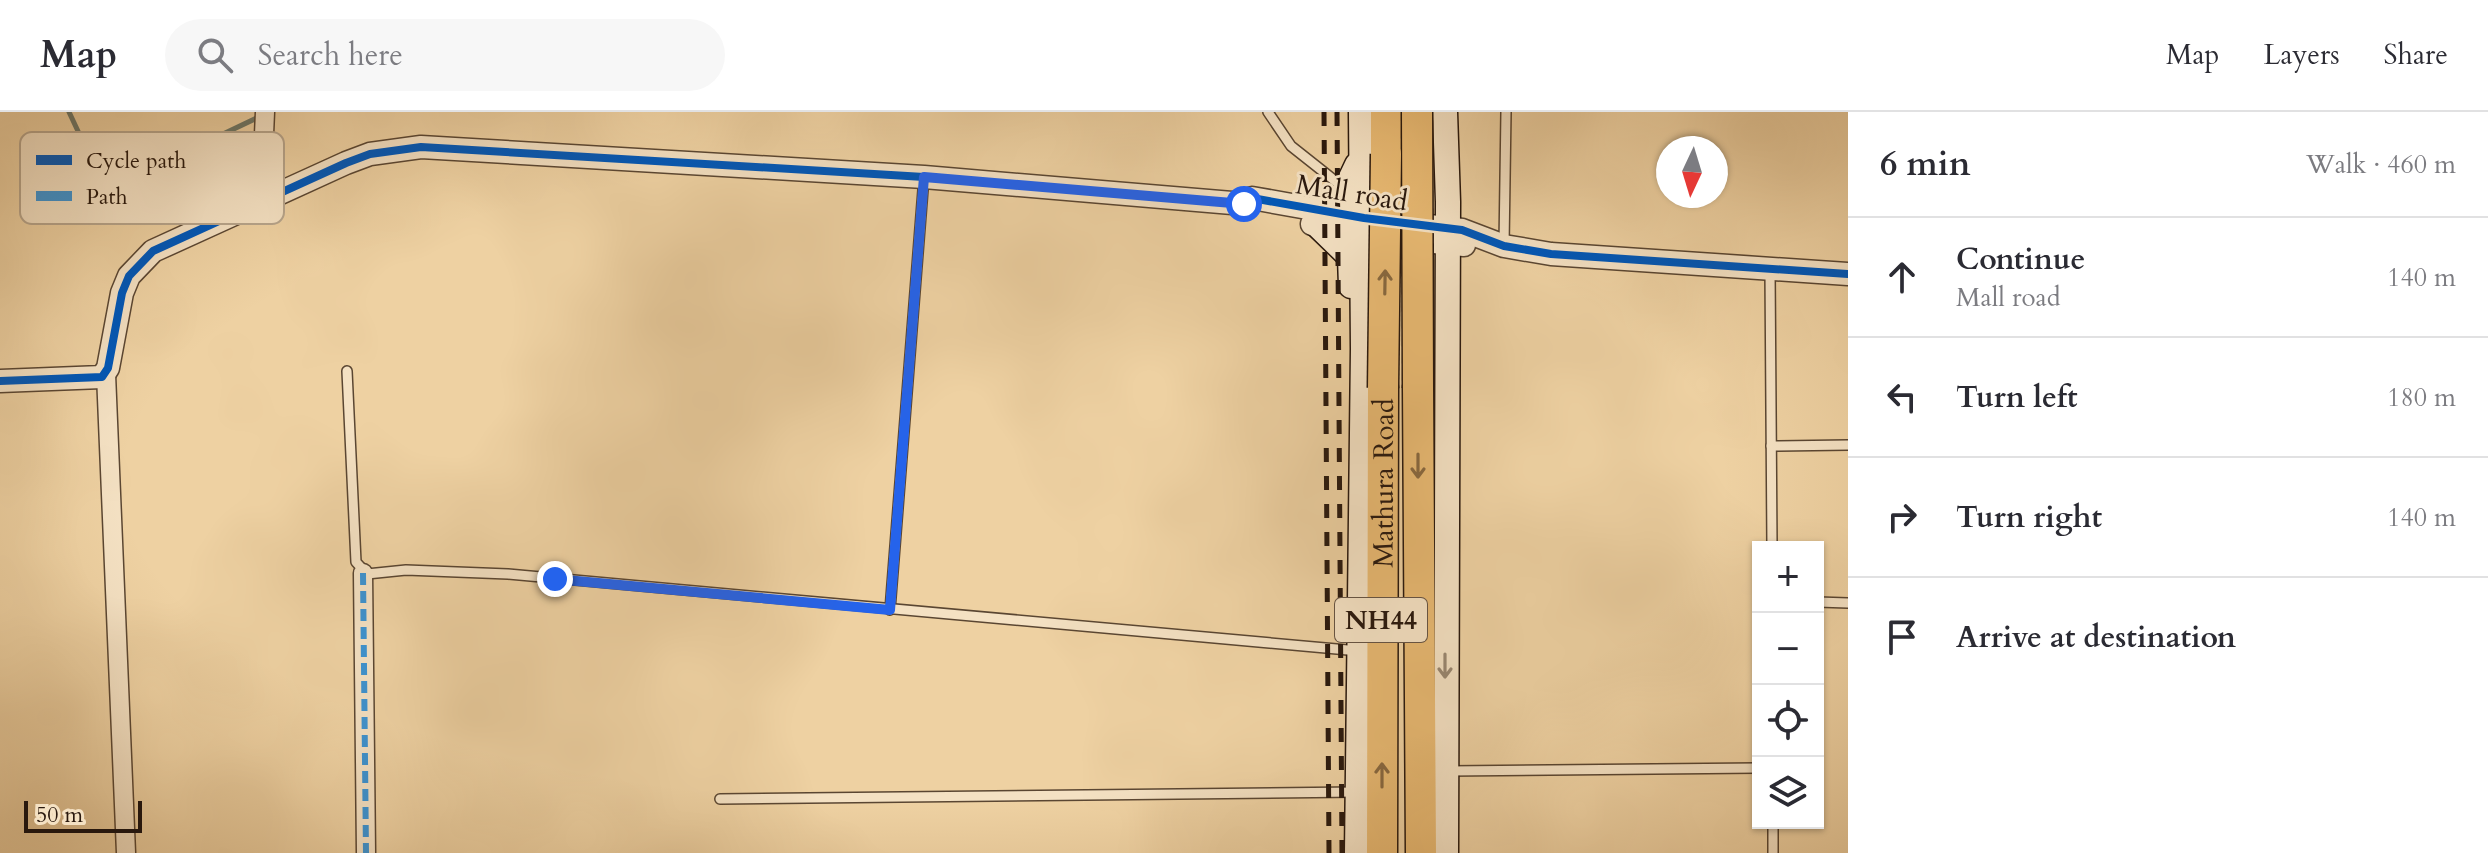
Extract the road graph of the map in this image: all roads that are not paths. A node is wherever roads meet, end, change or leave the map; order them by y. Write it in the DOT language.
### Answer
graph roads {
  1 [pos="1268,112"];
  2 [pos="1361,112"];
  3 [pos="1386,112"];
  4 [pos="1417,112"];
  5 [pos="1445,112"];
  6 [pos="1506,112"];
  7 [pos="1362,143"];
  8 [pos="1446,153"];
  9 [pos="924,177"];
  10 [pos="1348,191"];
  11 [pos="284,192"];
  12 [pos="1321,218"];
  13 [pos="212,224"];
  14 [pos="1364,226"];
  15 [pos="1451,238"];
  16 [pos="1504,246"];
  17 [pos="1770,270"];
  18 [pos="1848,274"];
  19 [pos="347,371"];
  20 [pos="1445,372"];
  21 [pos="106,374"];
  22 [pos="1363,376"];
  23 [pos="0,381"];
  24 [pos="1848,445"];
  25 [pos="1771,446"];
  26 [pos="1361,507"];
  27 [pos="1772,541"];
  28 [pos="363,573"];
  29 [pos="1824,602"];
  30 [pos="1848,603"];
  31 [pos="890,610"];
  32 [pos="1445,627"];
  33 [pos="1359,651"];
  34 [pos="1752,768"];
  35 [pos="1445,771"];
  36 [pos="1357,792"];
  37 [pos="720,799"];
  38 [pos="1773,829"];
  39 [pos="126,853"];
  40 [pos="366,853"];
  41 [pos="1357,853"];
  42 [pos="1382,853"];
  43 [pos="1421,853"];
  44 [pos="1446,853"];
  45 [pos="1773,853"];
  1 -- 10 [label="lane"];
  2 -- 7 [label="main road"];
  42 -- 3 [label="highway, Mathura Road / NH44, one-way, bridge"];
  4 -- 43 [label="highway, Mathura Road / NH44, one-way, bridge"];
  5 -- 8 [label="main road"];
  6 -- 16 [label="lane"];
  7 -- 8 [label="main road"];
  7 -- 10 [label="main road"];
  7 -- 14 [label="main road"];
  8 -- 15 [label="main road"];
  9 -- 11 [label="street, Mall road"];
  9 -- 12 [label="street, Mall road"];
  9 -- 31 [label="lane"];
  10 -- 12 [label="main road"];
  12 -- 14 [label="street, Mall road"];
  12 -- 26 [label="main road"];
  13 -- 21 [label="street, Mall road"];
  14 -- 15 [label="street, Mall road"];
  14 -- 22 [label="main road"];
  15 -- 16 [label="street, Mall road"];
  15 -- 20 [label="main road"];
  15 -- 32 [label="main road"];
  16 -- 17 [label="street, Mall road"];
  17 -- 18 [label="street, Mall road"];
  17 -- 25 [label="lane"];
  19 -- 28 [label="lane"];
  20 -- 22 [label="main road"];
  20 -- 32 [label="main road"];
  21 -- 23 [label="street"];
  21 -- 39 [label="street"];
  22 -- 26 [label="main road"];
  24 -- 25 [label="lane"];
  25 -- 27 [label="lane"];
  26 -- 33 [label="main road"];
  28 -- 31 [label="lane"];
  28 -- 40 [label="street"];
  29 -- 30 [label="lane"];
  31 -- 33 [label="lane"];
  32 -- 35 [label="main road, one-way"];
  33 -- 36 [label="main road"];
  34 -- 35 [label="lane"];
  35 -- 44 [label="main road"];
  36 -- 37 [label="lane"];
  36 -- 41 [label="main road"];
  38 -- 45 [label="lane"];
}
